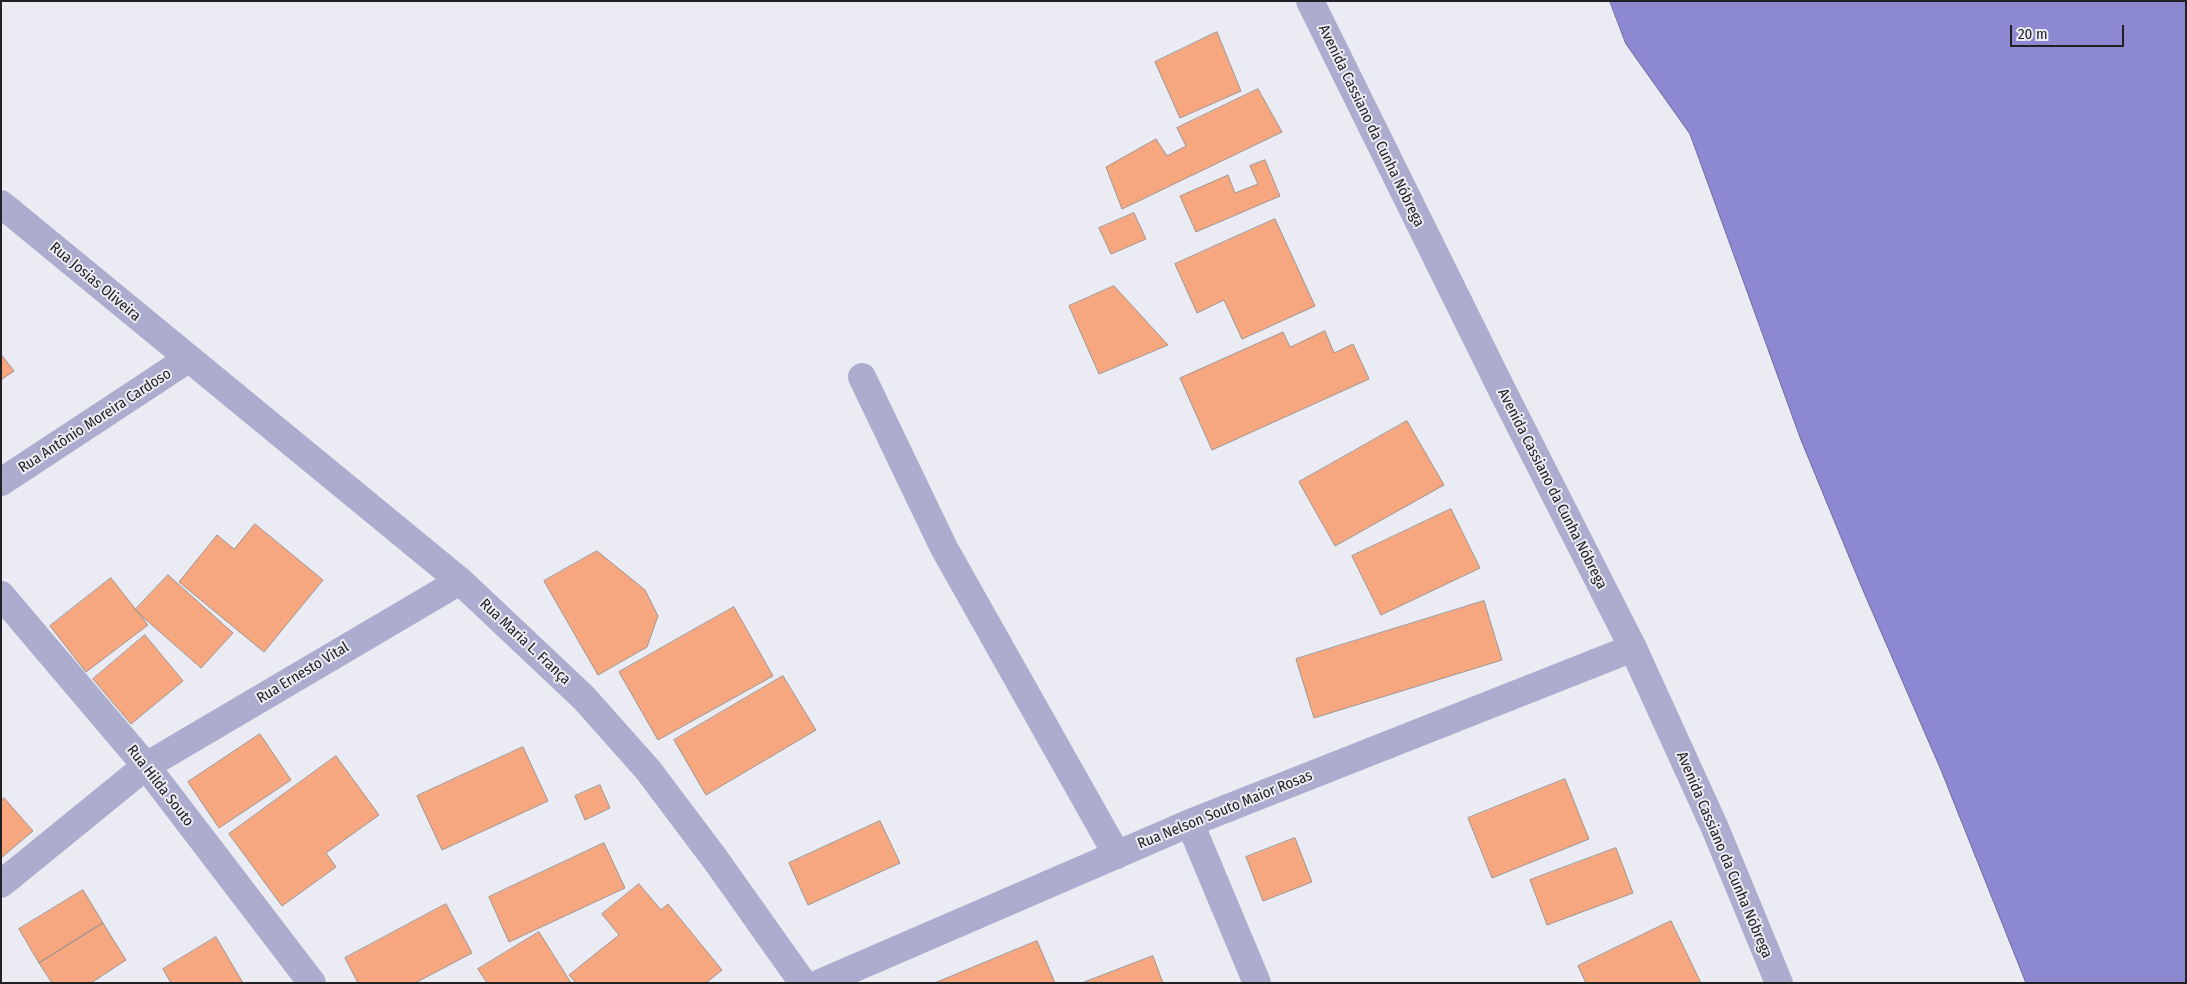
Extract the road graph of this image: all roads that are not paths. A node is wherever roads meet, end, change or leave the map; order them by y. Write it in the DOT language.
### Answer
graph roads {
  1 [pos="1310,1"];
  2 [pos="1,204"];
  3 [pos="188,359"];
  4 [pos="862,377"];
  5 [pos="1,482"];
  6 [pos="460,580"];
  7 [pos="1,595"];
  8 [pos="1633,648"];
  9 [pos="146,766"];
  10 [pos="1190,823"];
  11 [pos="1117,855"];
  12 [pos="1,884"];
  13 [pos="312,983"];
  14 [pos="803,983"];
  15 [pos="820,983"];
  16 [pos="1257,983"];
  17 [pos="1778,983"];
  1 -- 8 [label="street, Avenida Cassiano da Cunha Nóbrega"];
  2 -- 3 [label="street, Rua Josias Oliveira"];
  3 -- 5 [label="street, Rua Antônio Moreira Cardoso"];
  3 -- 6 [label="street, Rua Maria L. França"];
  4 -- 11 [label="street"];
  6 -- 9 [label="street, Rua Ernesto Vital"];
  6 -- 14 [label="street, Rua Maria L. França"];
  7 -- 9 [label="street, Rua Hilda Souto"];
  8 -- 10 [label="street, Rua Nelson Souto Maior Rosas"];
  8 -- 17 [label="street, Avenida Cassiano da Cunha Nóbrega"];
  9 -- 12 [label="street, Rua Ernesto Vital"];
  9 -- 13 [label="street, Rua Hilda Souto"];
  10 -- 11 [label="street, Rua Nelson Souto Maior Rosas"];
  10 -- 16 [label="street"];
  11 -- 15 [label="street, Rua Nelson Souto Maior Rosas"];
}
